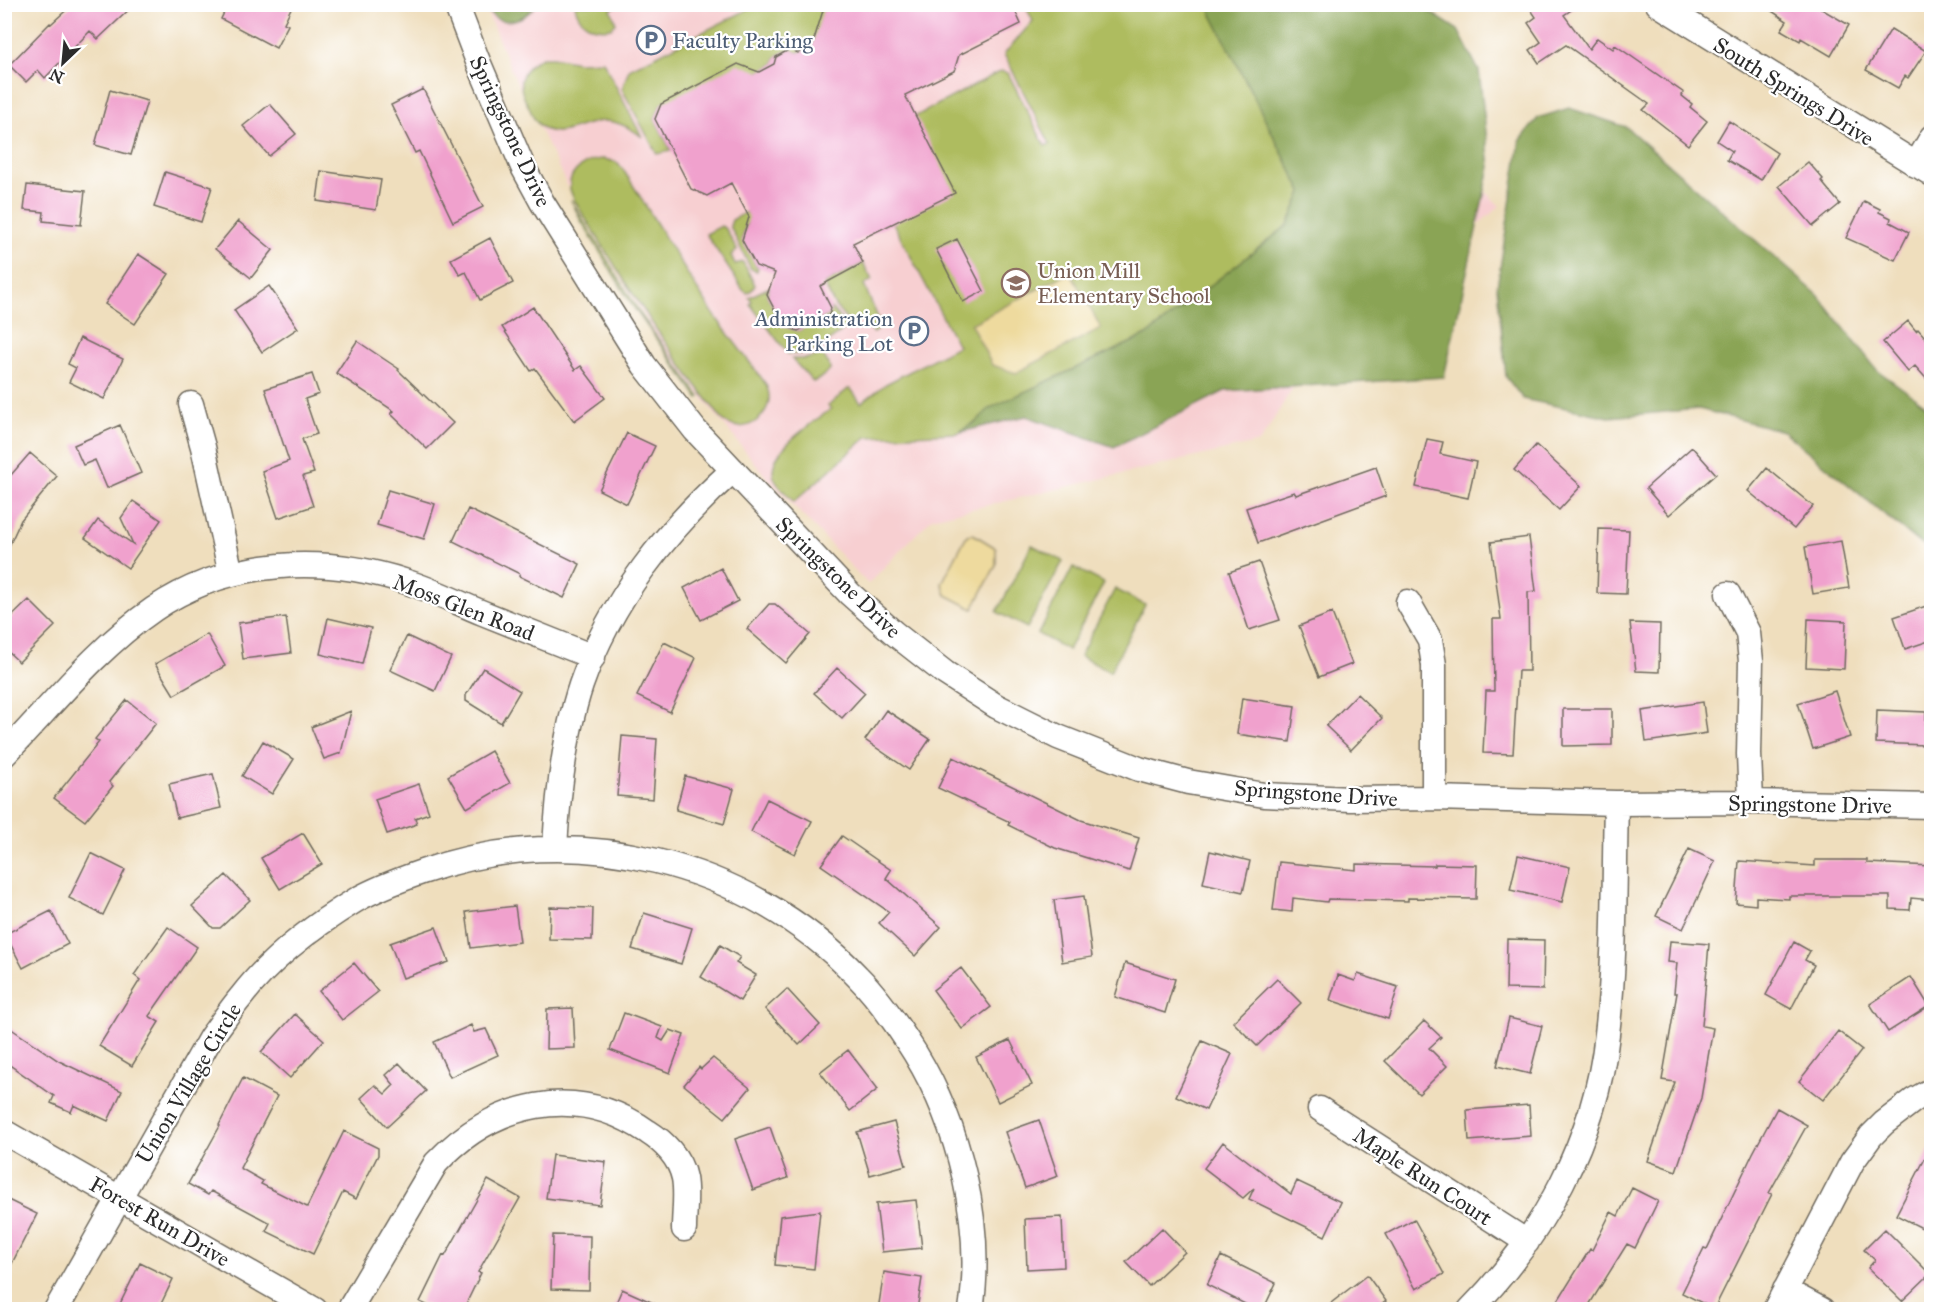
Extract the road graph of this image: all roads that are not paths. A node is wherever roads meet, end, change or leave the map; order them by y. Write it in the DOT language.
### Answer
graph roads {
  1 [pos="456,4"];
  2 [pos="1658,4"];
  3 [pos="1932,137"];
  4 [pos="1924,170"];
  5 [pos="191,404"];
  6 [pos="733,470"];
  7 [pos="231,574"];
  8 [pos="1728,594"];
  9 [pos="1408,602"];
  10 [pos="593,657"];
  11 [pos="4,755"];
  12 [pos="1434,798"];
  13 [pos="1751,802"];
  14 [pos="1616,803"];
  15 [pos="1932,806"];
  16 [pos="555,847"];
  17 [pos="1932,1090"];
  18 [pos="1320,1109"];
  19 [pos="4,1132"];
  20 [pos="119,1199"];
  21 [pos="684,1229"];
  22 [pos="1527,1242"];
  23 [pos="1780,1300"];
  24 [pos="56,1310"];
  25 [pos="315,1310"];
  26 [pos="349,1310"];
  27 [pos="971,1310"];
  28 [pos="1470,1310"];
  29 [pos="1821,1310"];
  1 -- 6 [label="street, Springstone Drive"];
  2 -- 4 [label="street, South Springs Drive"];
  3 -- 4 [label="street"];
  5 -- 7 [label="street"];
  6 -- 10 [label="street"];
  6 -- 12 [label="street, Springstone Drive"];
  7 -- 10 [label="street, Moss Glen Road"];
  7 -- 11 [label="street, Moss Glen Road"];
  8 -- 13 [label="street"];
  9 -- 12 [label="street"];
  10 -- 16 [label="street"];
  12 -- 14 [label="street, Springstone Drive"];
  13 -- 14 [label="street, Springstone Drive"];
  13 -- 15 [label="street, Springstone Drive"];
  14 -- 22 [label="street"];
  16 -- 20 [label="street, Union Village Circle"];
  16 -- 27 [label="street, Union Village Circle"];
  17 -- 23 [label="street"];
  18 -- 22 [label="street, Maple Run Court"];
  19 -- 20 [label="street, Forest Run Drive"];
  20 -- 24 [label="street, Union Village Circle"];
  20 -- 25 [label="street, Forest Run Drive"];
  21 -- 26 [label="street"];
  22 -- 28 [label="street"];
  23 -- 29 [label="street"];
}
